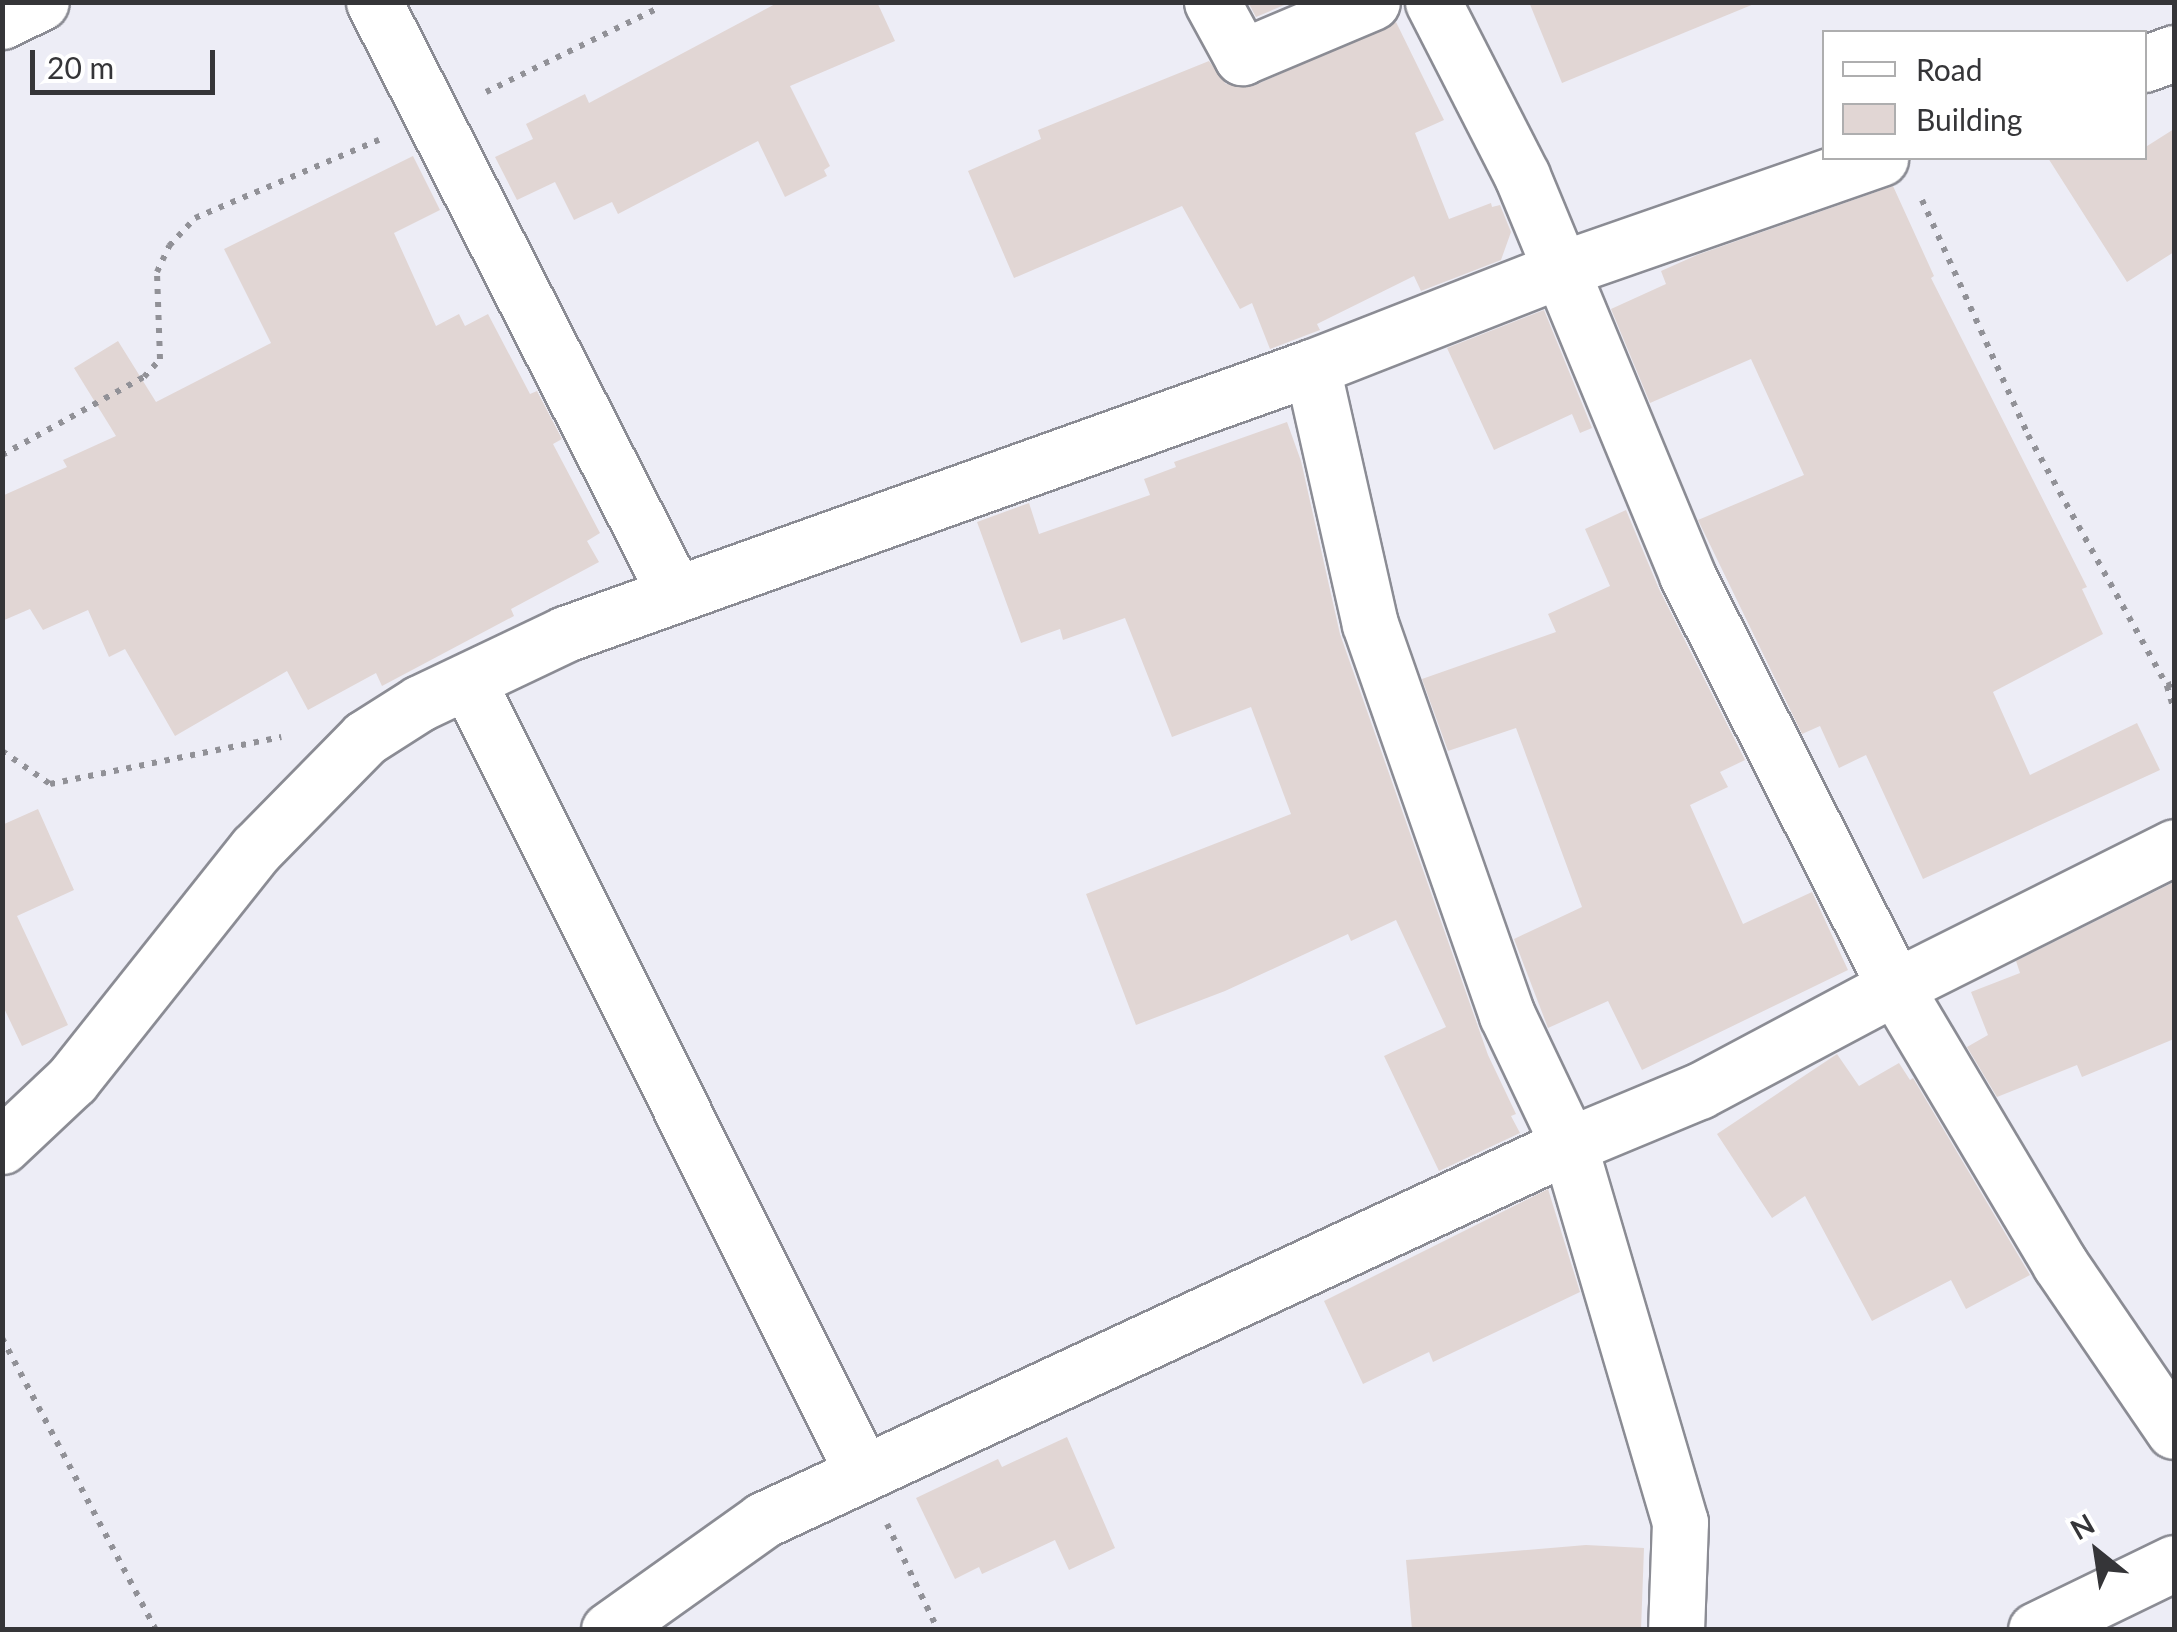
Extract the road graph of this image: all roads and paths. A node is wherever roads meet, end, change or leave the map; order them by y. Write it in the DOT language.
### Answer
graph roads {
  1 [pos="41,2"];
  2 [pos="374,2"];
  3 [pos="1212,2"];
  4 [pos="1372,2"];
  5 [pos="1433,2"];
  6 [pos="660,7"];
  7 [pos="2,21"];
  8 [pos="2174,53"];
  9 [pos="2147,63"];
  10 [pos="433,117"];
  11 [pos="1899,175"];
  12 [pos="1562,269"];
  13 [pos="1312,367"];
  14 [pos="2,454"];
  15 [pos="674,593"];
  16 [pos="468,682"];
  17 [pos="2171,685"];
  18 [pos="2174,710"];
  19 [pos="2,750"];
  20 [pos="332,771"];
  21 [pos="2174,847"];
  22 [pos="1894,987"];
  23 [pos="1569,1145"];
  24 [pos="2,1146"];
  25 [pos="2,1338"];
  26 [pos="2174,1431"];
  27 [pos="863,1473"];
  28 [pos="2174,1563"];
  29 [pos="156,1630"];
  30 [pos="609,1630"];
  31 [pos="938,1630"];
  32 [pos="1676,1630"];
  33 [pos="2036,1630"];
  1 -- 7 [label="street"];
  2 -- 10 [label="street"];
  3 -- 4 [label="street"];
  5 -- 12 [label="street"];
  6 -- 10 [label="path"];
  8 -- 9 [label="street"];
  10 -- 14 [label="path"];
  10 -- 15 [label="street"];
  11 -- 12 [label="street"];
  11 -- 17 [label="path"];
  12 -- 13 [label="street"];
  12 -- 22 [label="street"];
  13 -- 15 [label="street"];
  13 -- 23 [label="street"];
  15 -- 16 [label="street"];
  16 -- 20 [label="street"];
  16 -- 27 [label="street"];
  17 -- 18 [label="path"];
  19 -- 20 [label="path"];
  20 -- 24 [label="street"];
  21 -- 22 [label="street"];
  22 -- 23 [label="street"];
  22 -- 26 [label="street"];
  23 -- 27 [label="street"];
  23 -- 32 [label="street"];
  25 -- 29 [label="path"];
  27 -- 30 [label="street"];
  27 -- 31 [label="path"];
  28 -- 33 [label="street"];
}
